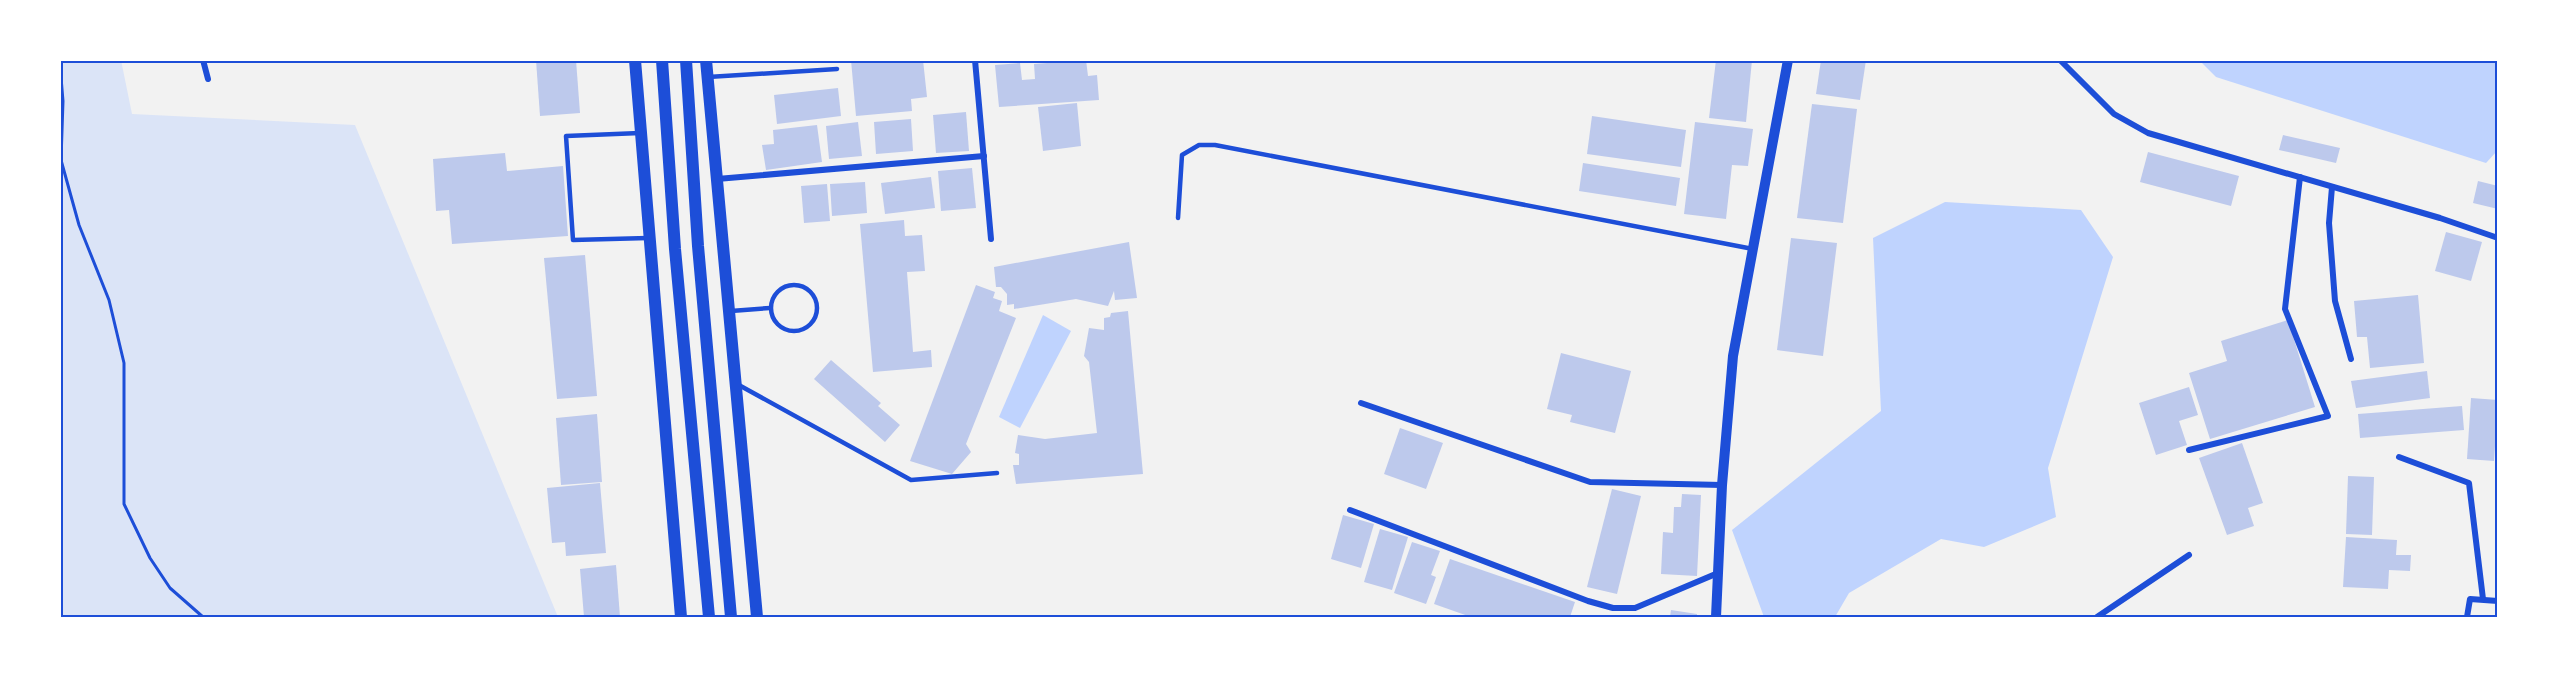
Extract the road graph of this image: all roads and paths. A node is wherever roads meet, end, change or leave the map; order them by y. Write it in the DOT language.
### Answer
graph roads {
  1 [pos="203,60"];
  2 [pos="635,60"];
  3 [pos="662,60"];
  4 [pos="686,60"];
  5 [pos="706,60"];
  6 [pos="975,60"];
  7 [pos="1788,60"];
  8 [pos="2060,60"];
  9 [pos="60,65"];
  10 [pos="837,69"];
  11 [pos="708,77"];
  12 [pos="208,79"];
  13 [pos="643,133"];
  14 [pos="984,156"];
  15 [pos="2300,177"];
  16 [pos="717,179"];
  17 [pos="2332,187"];
  18 [pos="1178,218"];
  19 [pos="649,238"];
  20 [pos="2498,238"];
  21 [pos="991,239"];
  22 [pos="1752,249"];
  23 [pos="770,308"];
  24 [pos="728,312"];
  25 [pos="2351,359"];
  26 [pos="735,382"];
  27 [pos="1362,404"];
  28 [pos="2189,450"];
  29 [pos="2399,457"];
  30 [pos="997,473"];
  31 [pos="1722,485"];
  32 [pos="1350,510"];
  33 [pos="2188,555"];
  34 [pos="1718,573"];
  35 [pos="2484,599"];
  36 [pos="2498,601"];
  37 [pos="203,617"];
  38 [pos="681,617"];
  39 [pos="709,617"];
  40 [pos="731,617"];
  41 [pos="757,617"];
  42 [pos="1716,617"];
  43 [pos="2097,617"];
  44 [pos="2467,617"];
  1 -- 12 [label="street"];
  2 -- 13 [label="main road"];
  3 -- 39 [label="main road"];
  4 -- 40 [label="main road"];
  5 -- 11 [label="main road"];
  6 -- 14 [label="street"];
  7 -- 22 [label="street"];
  8 -- 15 [label="street"];
  9 -- 37 [label="path"];
  10 -- 11 [label="lane"];
  11 -- 16 [label="main road"];
  13 -- 19 [label="main road"];
  13 -- 19 [label="lane"];
  14 -- 16 [label="street"];
  14 -- 21 [label="street"];
  15 -- 17 [label="street"];
  15 -- 28 [label="street"];
  16 -- 24 [label="main road"];
  17 -- 20 [label="street"];
  17 -- 25 [label="street"];
  18 -- 22 [label="lane"];
  19 -- 38 [label="main road"];
  22 -- 31 [label="street"];
  23 -- 23 [label="lane"];
  23 -- 24 [label="lane"];
  24 -- 26 [label="main road"];
  26 -- 30 [label="lane"];
  26 -- 41 [label="main road"];
  27 -- 31 [label="street"];
  29 -- 35 [label="street"];
  31 -- 34 [label="street"];
  32 -- 34 [label="street"];
  33 -- 43 [label="street"];
  34 -- 42 [label="street"];
  35 -- 36 [label="street"];
  35 -- 44 [label="street"];
}
